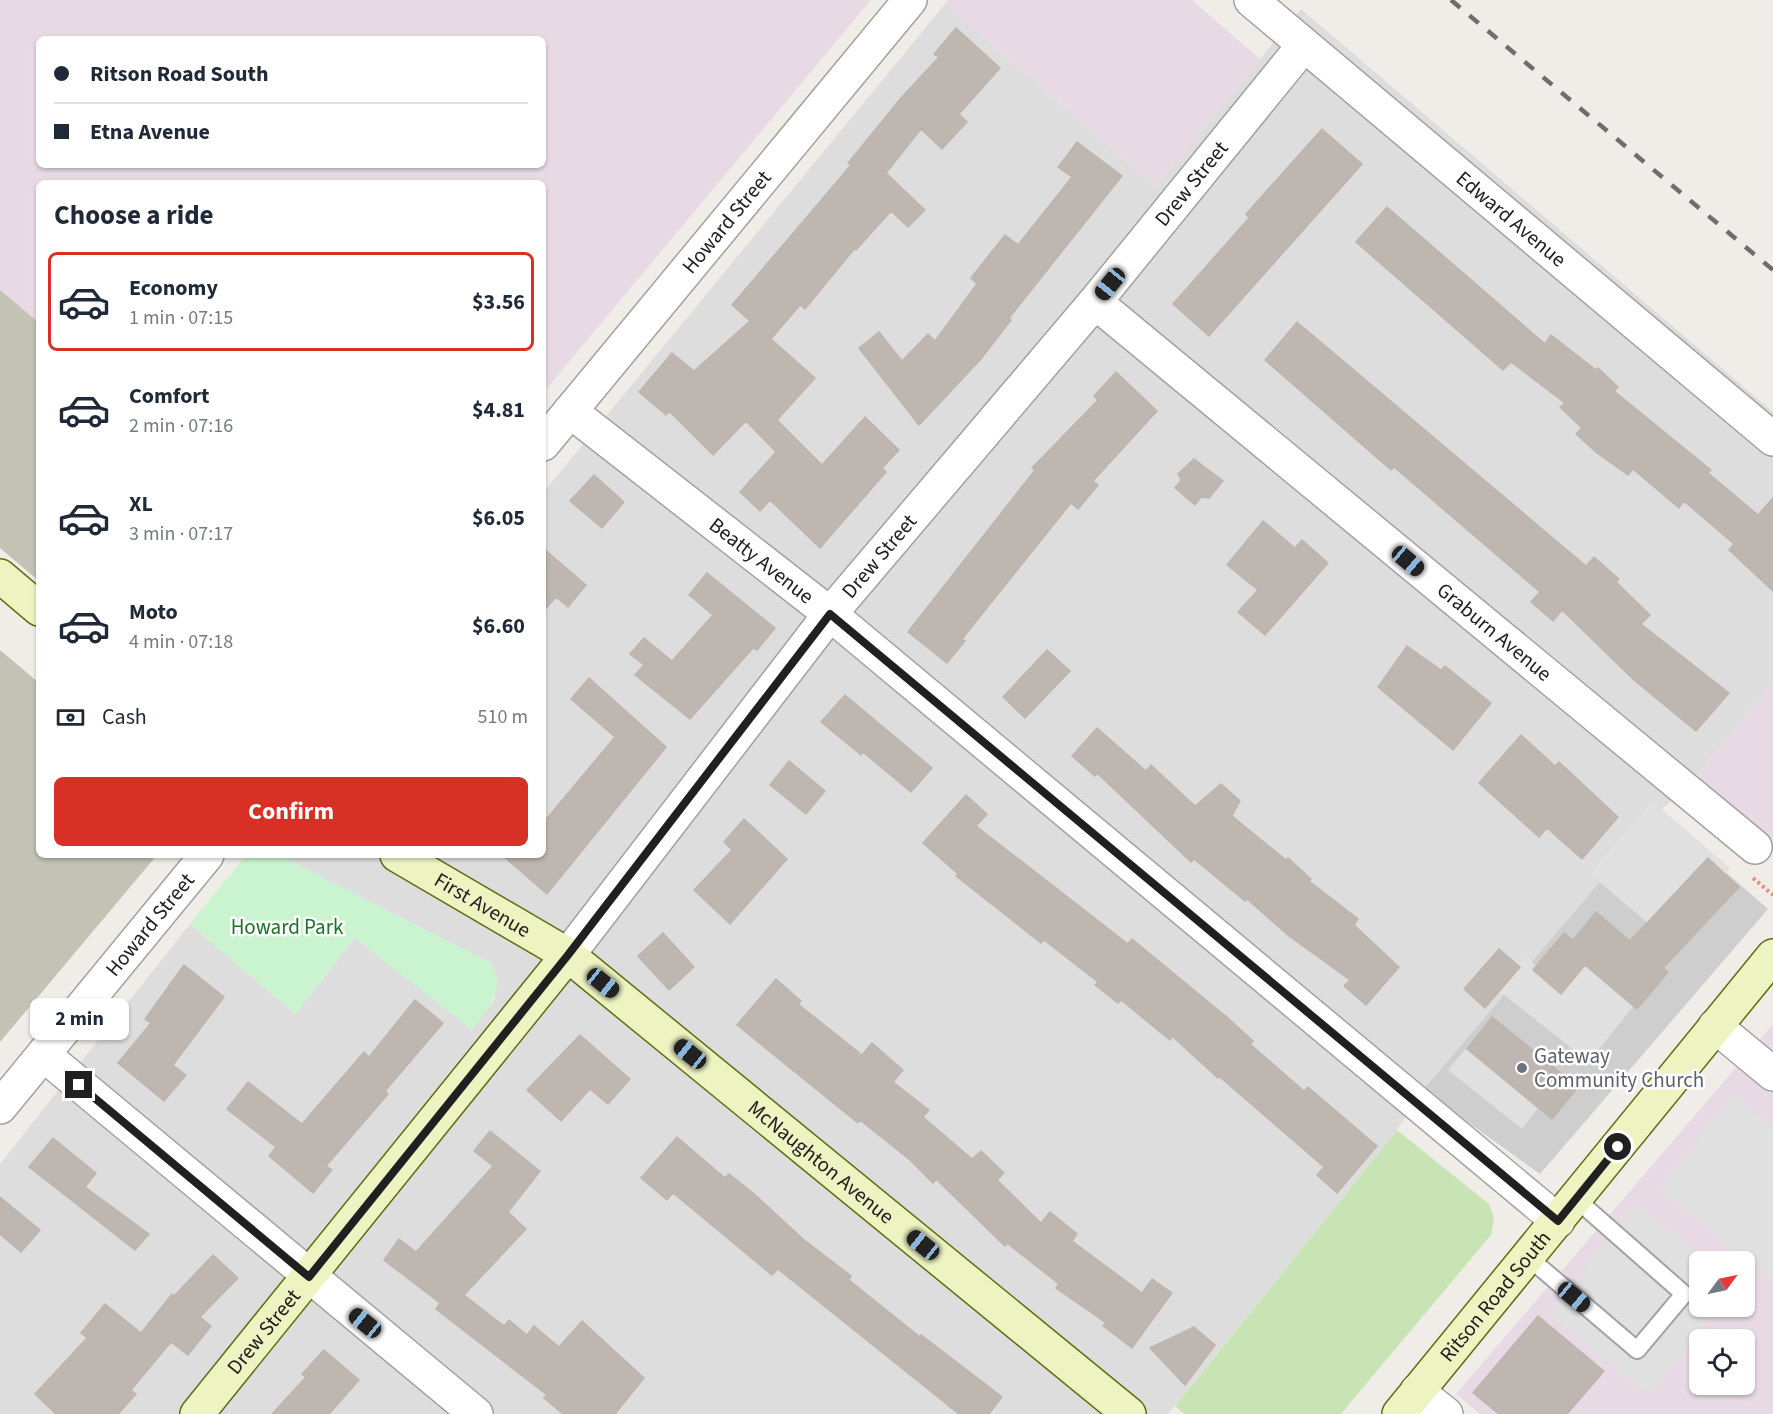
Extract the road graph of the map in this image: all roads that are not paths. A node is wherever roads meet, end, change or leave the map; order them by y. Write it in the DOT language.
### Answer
graph roads {
  1 [pos="910,0"];
  2 [pos="1251,0"];
  3 [pos="1305,45"];
  4 [pos="1095,302"];
  5 [pos="570,411"];
  6 [pos="1773,439"];
  7 [pos="546,440"];
  8 [pos="0,576"];
  9 [pos="36,606"];
  10 [pos="830,614"];
  11 [pos="1754,853"];
  12 [pos="205,858"];
  13 [pos="402,858"];
  14 [pos="568,955"];
  15 [pos="1773,956"];
  16 [pos="1715,1026"];
  17 [pos="44,1055"];
  18 [pos="1773,1074"];
  19 [pos="0,1107"];
  20 [pos="1567,1210"];
  21 [pos="1528,1257"];
  22 [pos="309,1277"];
  23 [pos="1408,1403"];
  24 [pos="197,1414"];
  25 [pos="476,1414"];
  26 [pos="1129,1414"];
  27 [pos="1446,1414"];
  1 -- 5 [label="street, Howard Street"];
  2 -- 3 [label="street, Edward Avenue"];
  3 -- 4 [label="street, Drew Street"];
  3 -- 6 [label="street, Edward Avenue"];
  4 -- 10 [label="street, Drew Street"];
  4 -- 11 [label="street, Graburn Avenue"];
  5 -- 7 [label="street, Howard Street"];
  5 -- 10 [label="street, Beatty Avenue"];
  8 -- 9 [label="main road"];
  10 -- 14 [label="street, Drew Street"];
  10 -- 20 [label="street, Beatty Avenue"];
  12 -- 17 [label="street, Howard Street"];
  13 -- 14 [label="main road, First Avenue"];
  14 -- 22 [label="main road, Drew Street"];
  14 -- 26 [label="main road, McNaughton Avenue"];
  15 -- 16 [label="main road, Ritson Road South"];
  16 -- 18 [label="street"];
  16 -- 20 [label="main road, Ritson Road South"];
  17 -- 19 [label="street, Howard Street"];
  17 -- 22 [label="street"];
  20 -- 21 [label="main road, Ritson Road South"];
  20 -- 21 [label="lane"];
  21 -- 23 [label="main road, Ritson Road South"];
  22 -- 24 [label="main road, Drew Street"];
  22 -- 25 [label="street"];
  23 -- 27 [label="street"];
}
